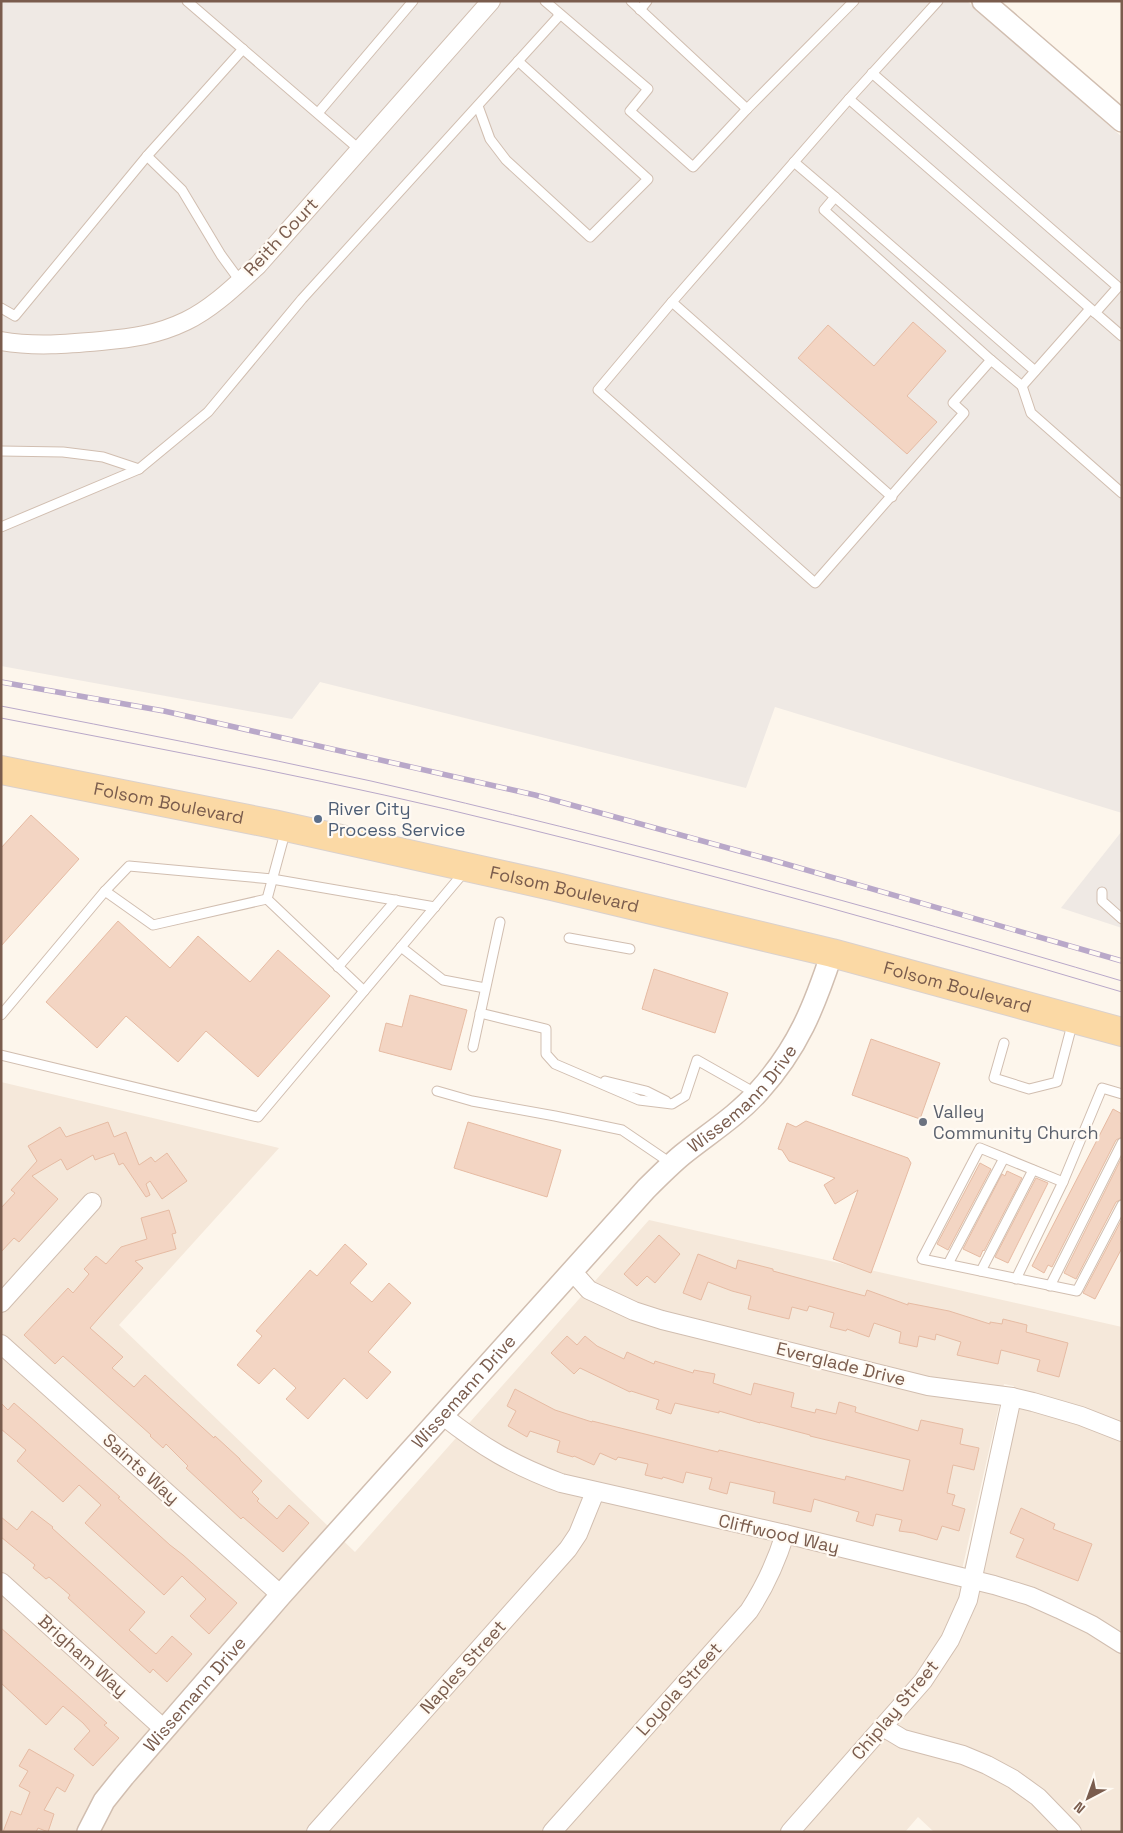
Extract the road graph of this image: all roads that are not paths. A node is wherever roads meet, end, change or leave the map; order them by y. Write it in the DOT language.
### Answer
graph roads {
  1 [pos="186,1"];
  2 [pos="413,1"];
  3 [pos="491,1"];
  4 [pos="545,1"];
  5 [pos="631,1"];
  6 [pos="647,1"];
  7 [pos="854,1"];
  8 [pos="938,1"];
  9 [pos="983,1"];
  10 [pos="640,10"];
  11 [pos="558,13"];
  12 [pos="243,50"];
  13 [pos="518,61"];
  14 [pos="872,72"];
  15 [pos="849,99"];
  16 [pos="478,106"];
  17 [pos="747,109"];
  18 [pos="318,113"];
  19 [pos="1122,121"];
  20 [pos="360,150"];
  21 [pos="147,156"];
  22 [pos="794,162"];
  23 [pos="834,197"];
  24 [pos="240,281"];
  25 [pos="672,302"];
  26 [pos="1,308"];
  27 [pos="1092,311"];
  28 [pos="1122,336"];
  29 [pos="1,341"];
  30 [pos="991,360"];
  31 [pos="1035,371"];
  32 [pos="1022,386"];
  33 [pos="1,451"];
  34 [pos="139,469"];
  35 [pos="1122,493"];
  36 [pos="892,497"];
  37 [pos="1,527"];
  38 [pos="1,771"];
  39 [pos="287,827"];
  40 [pos="469,867"];
  41 [pos="272,879"];
  42 [pos="105,891"];
  43 [pos="1102,892"];
  44 [pos="267,899"];
  45 [pos="396,900"];
  46 [pos="435,907"];
  47 [pos="1122,919"];
  48 [pos="500,922"];
  49 [pos="569,938"];
  50 [pos="401,947"];
  51 [pos="630,949"];
  52 [pos="832,953"];
  53 [pos="338,967"];
  54 [pos="486,988"];
  55 [pos="364,992"];
  56 [pos="480,1013"];
  57 [pos="1,1015"];
  58 [pos="1073,1019"];
  59 [pos="1122,1032"];
  60 [pos="1004,1043"];
  61 [pos="473,1047"];
  62 [pos="1,1055"];
  63 [pos="437,1091"];
  64 [pos="757,1094"];
  65 [pos="1122,1094"];
  66 [pos="1122,1143"];
  67 [pos="1004,1158"];
  68 [pos="673,1164"];
  69 [pos="1033,1170"];
  70 [pos="1063,1182"];
  71 [pos="92,1202"];
  72 [pos="1122,1205"];
  73 [pos="948,1264"];
  74 [pos="572,1271"];
  75 [pos="981,1271"];
  76 [pos="1016,1279"];
  77 [pos="1050,1286"];
  78 [pos="1,1303"];
  79 [pos="1,1344"];
  80 [pos="1012,1397"];
  81 [pos="442,1415"];
  82 [pos="1122,1432"];
  83 [pos="595,1492"];
  84 [pos="785,1534"];
  85 [pos="972,1580"];
  86 [pos="1,1582"];
  87 [pos="281,1595"];
  88 [pos="1122,1644"];
  89 [pos="883,1727"];
  90 [pos="164,1730"];
  91 [pos="88,1832"];
  92 [pos="316,1832"];
  93 [pos="552,1832"];
  94 [pos="790,1832"];
  95 [pos="1072,1832"];
  1 -- 12 [label="lane"];
  2 -- 18 [label="lane"];
  3 -- 20 [label="street, Reith Court"];
  4 -- 11 [label="lane"];
  5 -- 10 [label="lane"];
  6 -- 10 [label="lane"];
  7 -- 17 [label="lane"];
  8 -- 14 [label="lane"];
  9 -- 19 [label="street"];
  10 -- 17 [label="lane"];
  11 -- 13 [label="lane"];
  11 -- 17 [label="lane"];
  12 -- 18 [label="lane"];
  12 -- 21 [label="lane"];
  13 -- 16 [label="lane"];
  13 -- 16 [label="lane"];
  14 -- 15 [label="lane"];
  14 -- 27 [label="lane"];
  15 -- 22 [label="lane"];
  15 -- 27 [label="lane"];
  16 -- 34 [label="lane"];
  18 -- 20 [label="lane"];
  20 -- 24 [label="street, Reith Court"];
  21 -- 24 [label="lane"];
  21 -- 26 [label="lane"];
  22 -- 23 [label="lane"];
  22 -- 25 [label="lane"];
  23 -- 30 [label="lane"];
  23 -- 31 [label="lane"];
  24 -- 29 [label="street, Reith Court"];
  25 -- 36 [label="lane"];
  25 -- 36 [label="lane"];
  27 -- 28 [label="lane"];
  27 -- 31 [label="lane"];
  30 -- 32 [label="lane"];
  30 -- 36 [label="lane"];
  31 -- 32 [label="lane"];
  32 -- 35 [label="lane"];
  33 -- 34 [label="lane"];
  34 -- 37 [label="lane"];
  38 -- 39 [label="main road, Folsom Boulevard"];
  39 -- 40 [label="main road, Folsom Boulevard"];
  39 -- 41 [label="lane"];
  40 -- 46 [label="lane"];
  40 -- 52 [label="main road, Folsom Boulevard"];
  41 -- 42 [label="lane"];
  41 -- 44 [label="lane"];
  41 -- 45 [label="lane"];
  42 -- 44 [label="lane"];
  42 -- 57 [label="lane"];
  43 -- 47 [label="lane"];
  44 -- 53 [label="lane"];
  45 -- 46 [label="lane"];
  45 -- 53 [label="lane"];
  46 -- 50 [label="lane"];
  48 -- 54 [label="lane"];
  49 -- 51 [label="lane"];
  50 -- 54 [label="lane"];
  50 -- 55 [label="lane"];
  52 -- 58 [label="main road, Folsom Boulevard"];
  52 -- 64 [label="street, Wissemann Drive"];
  53 -- 55 [label="lane"];
  54 -- 56 [label="lane"];
  55 -- 62 [label="lane"];
  56 -- 61 [label="lane"];
  56 -- 64 [label="lane"];
  58 -- 59 [label="main road, Folsom Boulevard"];
  58 -- 60 [label="lane"];
  63 -- 68 [label="lane"];
  64 -- 68 [label="street, Wissemann Drive"];
  65 -- 70 [label="lane"];
  66 -- 77 [label="lane"];
  67 -- 69 [label="lane"];
  67 -- 73 [label="lane"];
  67 -- 73 [label="lane"];
  68 -- 74 [label="street, Wissemann Drive"];
  69 -- 70 [label="lane"];
  69 -- 75 [label="lane"];
  70 -- 76 [label="lane"];
  71 -- 78 [label="street"];
  72 -- 77 [label="lane"];
  73 -- 75 [label="lane"];
  74 -- 80 [label="street, Everglade Drive"];
  74 -- 81 [label="street, Wissemann Drive"];
  75 -- 76 [label="lane"];
  76 -- 77 [label="lane"];
  79 -- 87 [label="street, Saints Way"];
  80 -- 82 [label="street, Everglade Drive"];
  80 -- 85 [label="street, Chiplay Street"];
  81 -- 83 [label="street, Cliffwood Way"];
  81 -- 87 [label="street, Wissemann Drive"];
  83 -- 84 [label="street, Cliffwood Way"];
  83 -- 92 [label="street, Naples Street"];
  84 -- 85 [label="street, Cliffwood Way"];
  84 -- 93 [label="street, Loyola Street"];
  85 -- 88 [label="street, Cliffwood Way"];
  85 -- 89 [label="street, Chiplay Street"];
  86 -- 90 [label="street, Brigham Way"];
  87 -- 90 [label="street, Wissemann Drive"];
  89 -- 94 [label="street, Chiplay Street"];
  89 -- 95 [label="street"];
  90 -- 91 [label="street, Wissemann Drive"];
}
